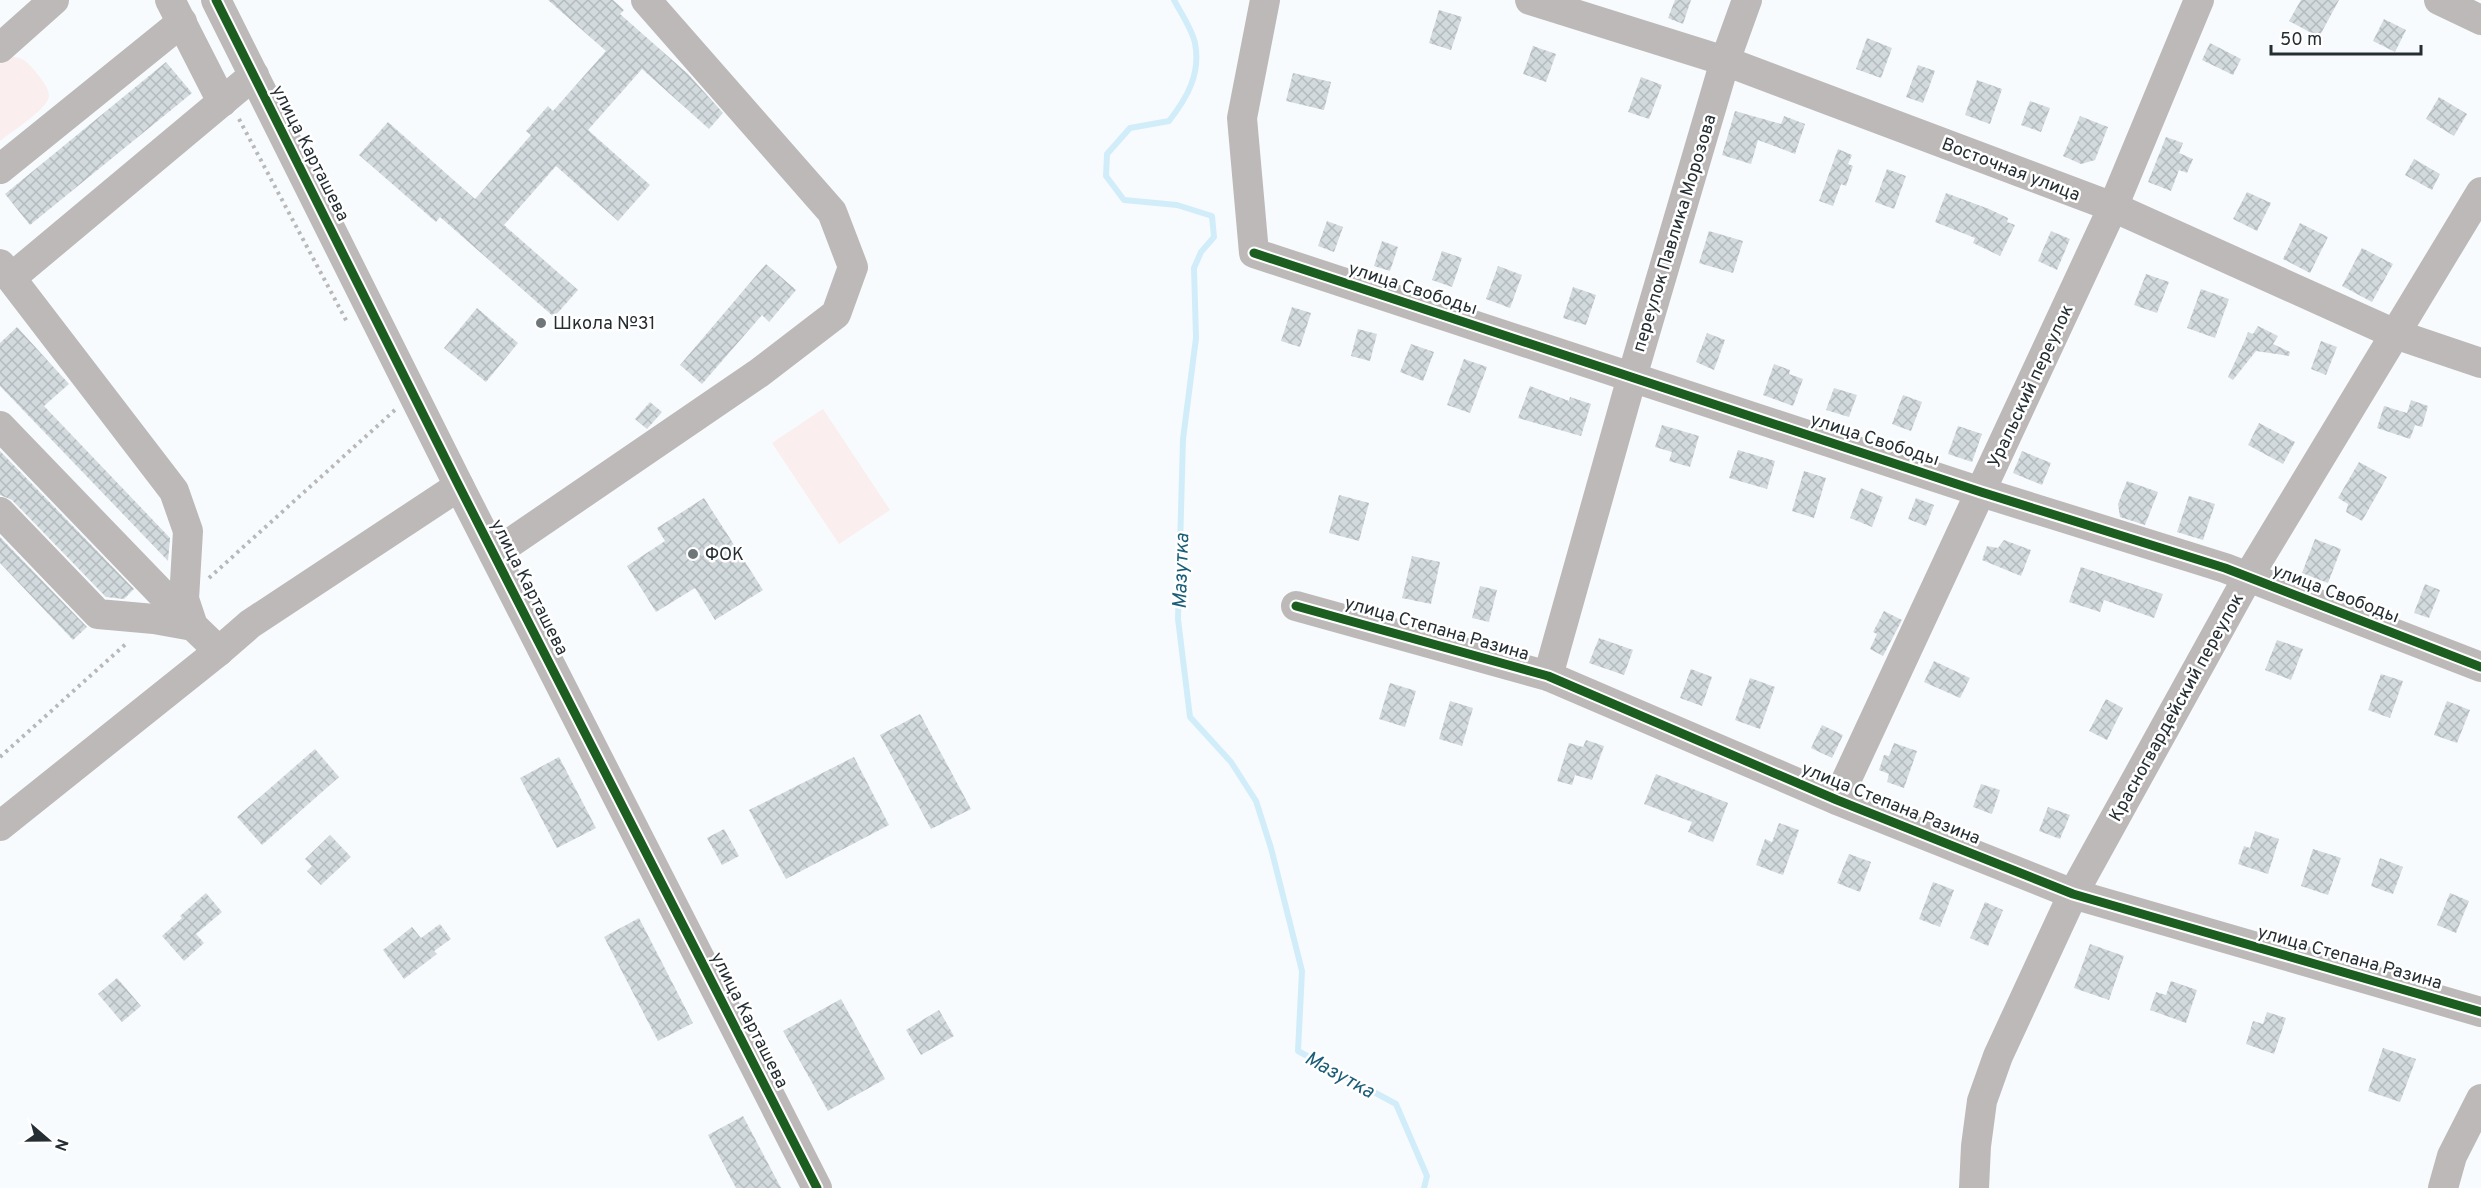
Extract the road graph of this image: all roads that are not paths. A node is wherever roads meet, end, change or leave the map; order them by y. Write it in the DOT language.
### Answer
graph roads {
  1 [pos="54,0"];
  2 [pos="216,0"];
  3 [pos="646,0"];
  4 [pos="1265,0"];
  5 [pos="1530,0"];
  6 [pos="1747,0"];
  7 [pos="2199,0"];
  8 [pos="2439,0"];
  9 [pos="176,11"];
  10 [pos="2481,20"];
  11 [pos="0,48"];
  12 [pos="1725,61"];
  13 [pos="254,75"];
  14 [pos="224,100"];
  15 [pos="0,169"];
  16 [pos="2481,192"];
  17 [pos="2113,207"];
  18 [pos="5,271"];
  19 [pos="2395,334"];
  20 [pos="2481,363"];
  21 [pos="1632,376"];
  22 [pos="0,426"];
  23 [pos="459,486"];
  24 [pos="1981,492"];
  25 [pos="0,512"];
  26 [pos="494,554"];
  27 [pos="2248,577"];
  28 [pos="1296,606"];
  29 [pos="193,626"];
  30 [pos="219,651"];
  31 [pos="2481,667"];
  32 [pos="1548,676"];
  33 [pos="1837,800"];
  34 [pos="0,826"];
  35 [pos="2073,894"];
  36 [pos="2481,1012"];
  37 [pos="2481,1099"];
  38 [pos="817,1188"];
  39 [pos="1974,1188"];
  40 [pos="2443,1188"];
  1 -- 11 [label="street"];
  2 -- 13 [label="street, улица Карташева"];
  3 -- 26 [label="street"];
  4 -- 21 [label="street, улица Свободы"];
  5 -- 12 [label="street, Восточная улица"];
  6 -- 12 [label="street, переулок Павлика Морозова"];
  7 -- 17 [label="street, Уральский переулок"];
  8 -- 10 [label="street"];
  9 -- 14 [label="street"];
  9 -- 15 [label="street"];
  12 -- 17 [label="street, Восточная улица"];
  12 -- 21 [label="street, переулок Павлика Морозова"];
  13 -- 14 [label="street"];
  13 -- 23 [label="street, улица Карташева"];
  14 -- 18 [label="street"];
  16 -- 19 [label="street, Красногвардейский переулок"];
  17 -- 19 [label="street, Восточная улица"];
  17 -- 24 [label="street, Уральский переулок"];
  18 -- 29 [label="street"];
  19 -- 20 [label="street, Восточная улица"];
  19 -- 27 [label="street, Красногвардейский переулок"];
  21 -- 24 [label="street, улица Свободы"];
  21 -- 32 [label="street, переулок Павлика Морозова"];
  22 -- 29 [label="street"];
  23 -- 26 [label="street, улица Карташева"];
  23 -- 30 [label="street"];
  24 -- 27 [label="street, улица Свободы"];
  24 -- 33 [label="street, Уральский переулок"];
  25 -- 29 [label="street"];
  26 -- 38 [label="street, улица Карташева"];
  27 -- 31 [label="street, улица Свободы"];
  27 -- 35 [label="street, Красногвардейский переулок"];
  28 -- 32 [label="street, улица Степана Разина"];
  29 -- 30 [label="street"];
  30 -- 34 [label="street"];
  32 -- 33 [label="street, улица Степана Разина"];
  33 -- 35 [label="street, улица Степана Разина"];
  35 -- 36 [label="street, улица Степана Разина"];
  35 -- 39 [label="street, Красногвардейский переулок"];
  37 -- 40 [label="street"];
}
